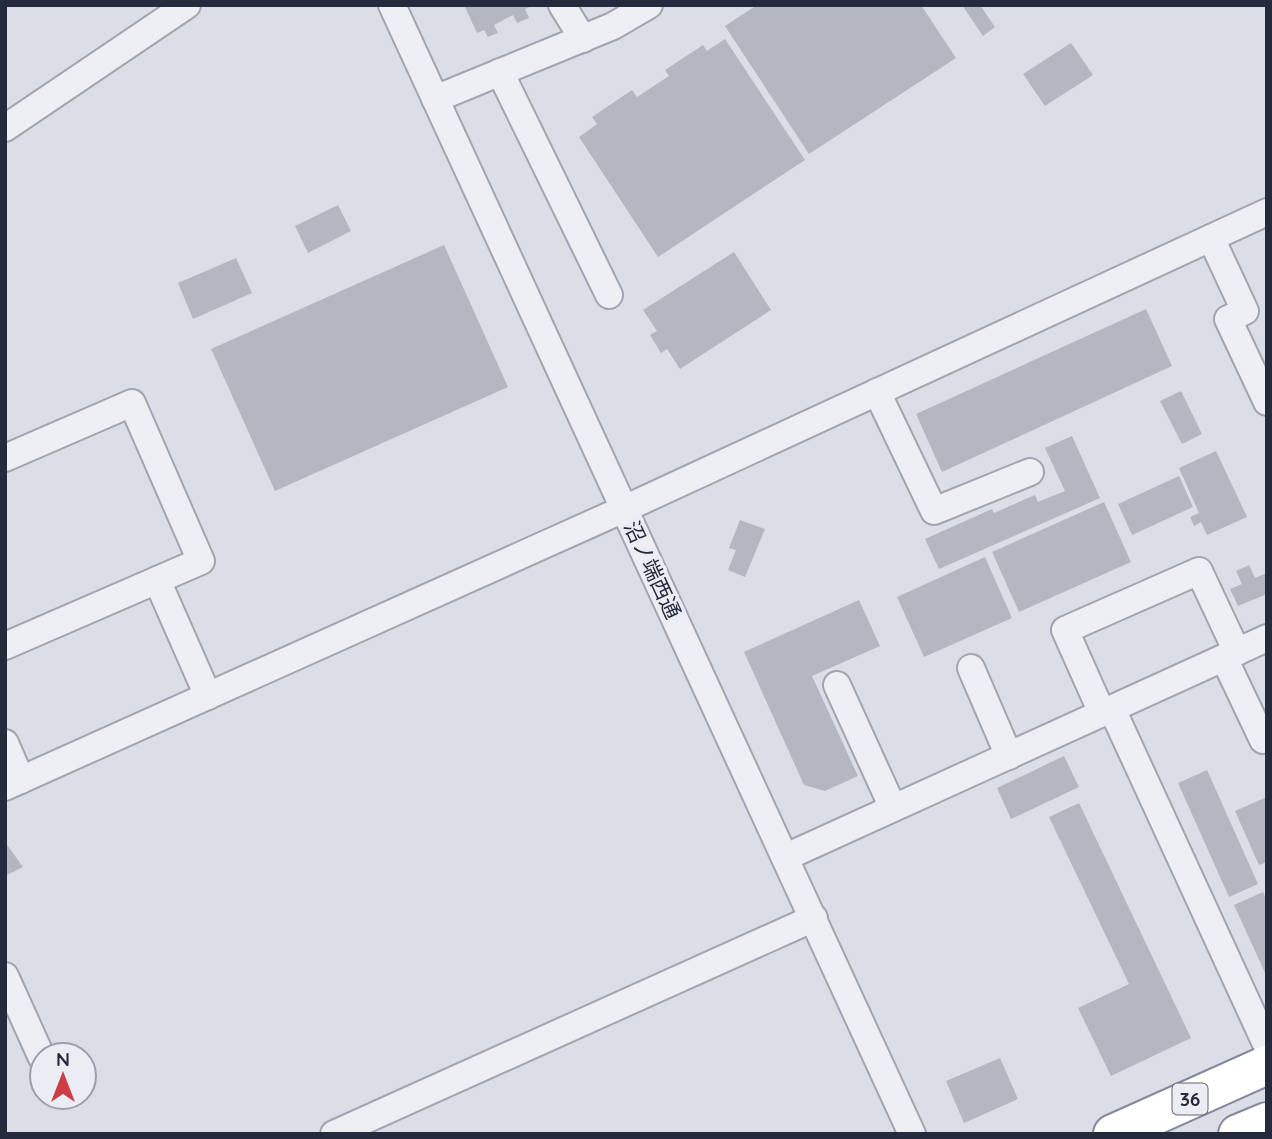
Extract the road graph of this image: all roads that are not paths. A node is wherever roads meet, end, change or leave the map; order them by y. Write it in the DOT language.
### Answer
graph roads {
  1 [pos="187,5"];
  2 [pos="392,5"];
  3 [pos="562,5"];
  4 [pos="649,5"];
  5 [pos="583,39"];
  6 [pos="500,72"];
  7 [pos="435,99"];
  8 [pos="5,128"];
  9 [pos="1267,212"];
  10 [pos="1211,238"];
  11 [pos="609,295"];
  12 [pos="1256,306"];
  13 [pos="877,392"];
  14 [pos="1267,402"];
  15 [pos="5,458"];
  16 [pos="1030,472"];
  17 [pos="624,509"];
  18 [pos="157,580"];
  19 [pos="1267,638"];
  20 [pos="5,646"];
  21 [pos="1230,655"];
  22 [pos="971,668"];
  23 [pos="837,685"];
  24 [pos="208,696"];
  25 [pos="1107,711"];
  26 [pos="1267,738"];
  27 [pos="5,743"];
  28 [pos="1009,756"];
  29 [pos="13,784"];
  30 [pos="893,808"];
  31 [pos="786,857"];
  32 [pos="814,918"];
  33 [pos="5,976"];
  34 [pos="34,1041"];
  35 [pos="1267,1046"];
  36 [pos="1267,1065"];
  37 [pos="1267,1122"];
  38 [pos="334,1134"];
  39 [pos="912,1134"];
  40 [pos="1113,1134"];
  41 [pos="1238,1134"];
  1 -- 8 [label="street"];
  2 -- 7 [label="street, 沼ノ端西通"];
  3 -- 5 [label="street"];
  4 -- 5 [label="street"];
  5 -- 6 [label="street"];
  6 -- 7 [label="street"];
  6 -- 11 [label="street"];
  7 -- 17 [label="street, 沼ノ端西通"];
  9 -- 10 [label="street"];
  10 -- 12 [label="street"];
  10 -- 13 [label="street"];
  12 -- 14 [label="street"];
  13 -- 16 [label="street"];
  13 -- 17 [label="street"];
  15 -- 18 [label="street"];
  17 -- 24 [label="street"];
  17 -- 31 [label="street, 沼ノ端西通"];
  18 -- 20 [label="street"];
  18 -- 24 [label="street"];
  19 -- 21 [label="street"];
  21 -- 25 [label="street"];
  21 -- 25 [label="street"];
  21 -- 26 [label="street"];
  22 -- 28 [label="street"];
  23 -- 30 [label="street"];
  24 -- 29 [label="street"];
  25 -- 28 [label="street"];
  25 -- 35 [label="street"];
  27 -- 29 [label="street"];
  28 -- 30 [label="street"];
  30 -- 31 [label="street"];
  31 -- 32 [label="street, 沼ノ端西通"];
  32 -- 38 [label="street"];
  32 -- 39 [label="street, 沼ノ端西通"];
  33 -- 34 [label="street"];
  36 -- 40 [label="highway, 36"];
  37 -- 41 [label="highway"];
}
